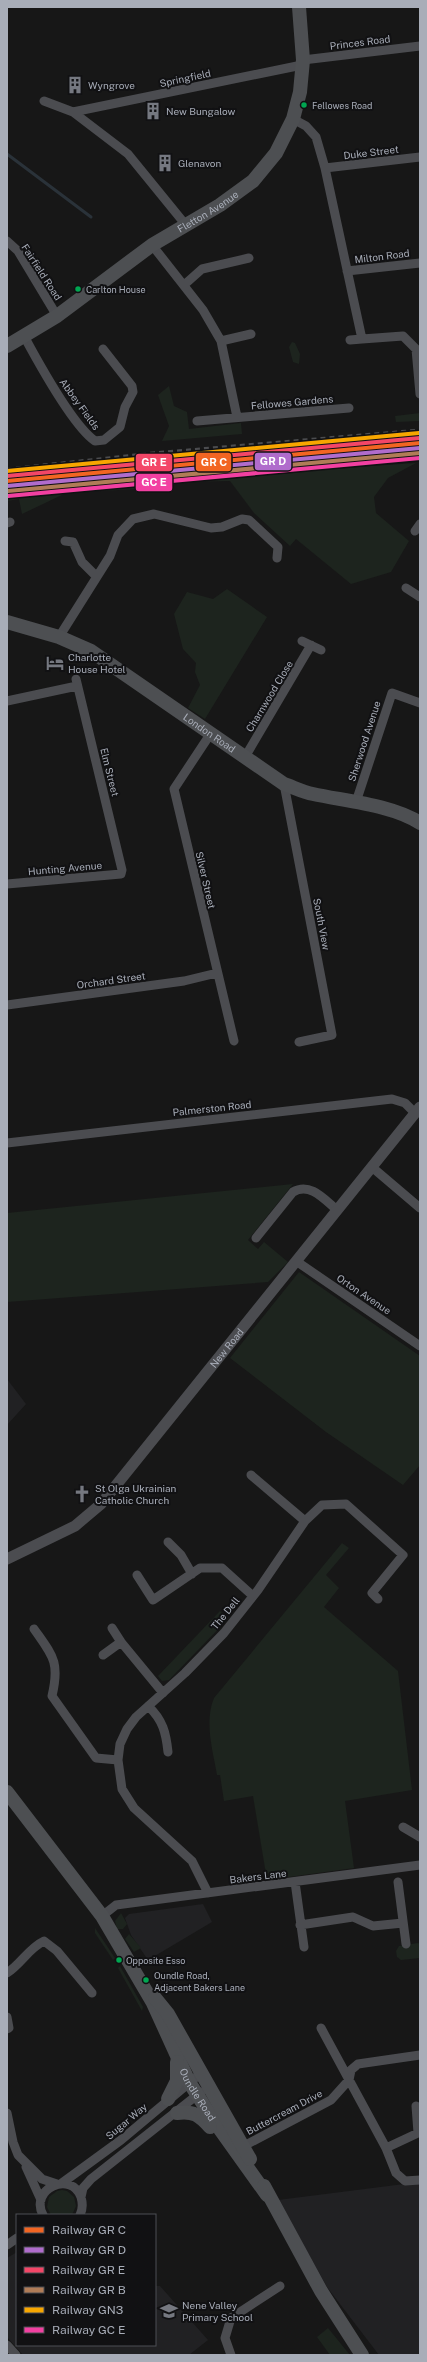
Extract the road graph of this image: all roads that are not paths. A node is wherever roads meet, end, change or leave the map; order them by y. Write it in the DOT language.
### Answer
graph roads {
  1 [pos="299,7"];
  2 [pos="420,46"];
  3 [pos="302,62"];
  4 [pos="44,101"];
  5 [pos="73,112"];
  6 [pos="293,120"];
  7 [pos="420,157"];
  8 [pos="325,168"];
  9 [pos="185,224"];
  10 [pos="7,241"];
  11 [pos="152,245"];
  12 [pos="249,258"];
  13 [pos="420,263"];
  14 [pos="347,271"];
  15 [pos="184,285"];
  16 [pos="57,316"];
  17 [pos="251,334"];
  18 [pos="24,336"];
  19 [pos="362,339"];
  20 [pos="350,340"];
  21 [pos="221,341"];
  22 [pos="7,346"];
  23 [pos="103,349"];
  24 [pos="420,386"];
  25 [pos="420,394"];
  26 [pos="349,408"];
  27 [pos="237,417"];
  28 [pos="197,421"];
  29 [pos="72,540"];
  30 [pos="277,558"];
  31 [pos="96,576"];
  32 [pos="406,588"];
  33 [pos="420,597"];
  34 [pos="7,622"];
  35 [pos="60,637"];
  36 [pos="302,641"];
  37 [pos="311,645"];
  38 [pos="321,650"];
  39 [pos="7,701"];
  40 [pos="420,703"];
  41 [pos="211,733"];
  42 [pos="245,757"];
  43 [pos="284,784"];
  44 [pos="356,802"];
  45 [pos="420,823"];
  46 [pos="122,870"];
  47 [pos="7,884"];
  48 [pos="217,973"];
  49 [pos="7,1005"];
  50 [pos="234,1041"];
  51 [pos="299,1042"];
  52 [pos="418,1109"];
  53 [pos="7,1143"];
  54 [pos="373,1168"];
  55 [pos="420,1208"];
  56 [pos="337,1210"];
  57 [pos="256,1238"];
  58 [pos="296,1261"];
  59 [pos="420,1346"];
  60 [pos="251,1475"];
  61 [pos="305,1521"];
  62 [pos="168,1542"];
  63 [pos="7,1559"];
  64 [pos="192,1574"];
  65 [pos="137,1575"];
  66 [pos="253,1596"];
  67 [pos="378,1599"];
  68 [pos="112,1628"];
  69 [pos="34,1629"];
  70 [pos="121,1642"];
  71 [pos="103,1655"];
  72 [pos="163,1693"];
  73 [pos="148,1706"];
  74 [pos="168,1752"];
  75 [pos="118,1760"];
  76 [pos="7,1792"];
  77 [pos="403,1826"];
  78 [pos="420,1837"];
  79 [pos="420,1865"];
  80 [pos="295,1882"];
  81 [pos="398,1882"];
  82 [pos="208,1893"];
  83 [pos="102,1916"];
  84 [pos="403,1923"];
  85 [pos="300,1925"];
  86 [pos="406,1944"];
  87 [pos="304,1947"];
  88 [pos="7,1973"];
  89 [pos="143,1985"];
  90 [pos="92,1993"];
  91 [pos="7,2017"];
  92 [pos="321,2028"];
  93 [pos="7,2030"];
  94 [pos="176,2055"];
  95 [pos="420,2055"];
  96 [pos="201,2073"];
  97 [pos="349,2080"];
  98 [pos="189,2082"];
  99 [pos="208,2086"];
  100 [pos="198,2096"];
  101 [pos="168,2099"];
  102 [pos="416,2106"];
  103 [pos="7,2113"];
  104 [pos="177,2113"];
  105 [pos="240,2148"];
  106 [pos="386,2148"];
  107 [pos="24,2162"];
  108 [pos="420,2180"];
  109 [pos="59,2184"];
  110 [pos="267,2195"];
  111 [pos="81,2197"];
  112 [pos="41,2200"];
  113 [pos="42,2214"];
  114 [pos="80,2214"];
  115 [pos="16,2239"];
  116 [pos="7,2245"];
  117 [pos="280,2286"];
  118 [pos="7,2345"];
  119 [pos="16,2355"];
  120 [pos="231,2355"];
  121 [pos="362,2355"];
  1 -- 3 [label="main road, Fletton Avenue"];
  2 -- 3 [label="street, Princes Road"];
  3 -- 5 [label="street, Springfield"];
  3 -- 6 [label="main road, Fletton Avenue"];
  4 -- 5 [label="street"];
  5 -- 9 [label="street"];
  6 -- 8 [label="street"];
  6 -- 9 [label="main road, Fletton Avenue"];
  7 -- 8 [label="street, Duke Street"];
  8 -- 14 [label="street"];
  9 -- 11 [label="main road, Fletton Avenue"];
  10 -- 16 [label="street, Fairfield Road"];
  11 -- 15 [label="street"];
  11 -- 16 [label="main road, Fletton Avenue"];
  12 -- 15 [label="street"];
  13 -- 14 [label="street, Milton Road"];
  14 -- 19 [label="street"];
  15 -- 21 [label="street"];
  16 -- 18 [label="main road, Fletton Avenue"];
  17 -- 21 [label="street"];
  18 -- 22 [label="main road, Fletton Avenue"];
  18 -- 23 [label="street, Abbey Fields"];
  19 -- 20 [label="street"];
  19 -- 24 [label="street"];
  21 -- 27 [label="street"];
  24 -- 25 [label="street"];
  26 -- 27 [label="street, Fellowes Gardens"];
  27 -- 28 [label="street, Fellowes Gardens"];
  29 -- 31 [label="street"];
  30 -- 31 [label="street"];
  31 -- 35 [label="street"];
  32 -- 33 [label="street"];
  34 -- 35 [label="main road, London Road"];
  35 -- 41 [label="main road, London Road"];
  36 -- 37 [label="street"];
  37 -- 38 [label="street"];
  37 -- 42 [label="street, Charnwood Close"];
  39 -- 46 [label="street, Elm Street"];
  40 -- 44 [label="street, Sherwood Avenue"];
  41 -- 42 [label="main road, London Road"];
  41 -- 48 [label="street, Silver Street"];
  42 -- 43 [label="main road, London Road"];
  43 -- 44 [label="main road, London Road"];
  43 -- 51 [label="street, South View"];
  44 -- 45 [label="main road, London Road"];
  46 -- 47 [label="street, Hunting Avenue"];
  48 -- 49 [label="street, Orchard Street"];
  48 -- 50 [label="street, Silver Street"];
  52 -- 53 [label="street, Palmerston Road"];
  52 -- 54 [label="street, New Road"];
  54 -- 55 [label="street"];
  54 -- 56 [label="street, New Road"];
  56 -- 57 [label="street"];
  56 -- 58 [label="street, New Road"];
  58 -- 59 [label="street, Orton Avenue"];
  58 -- 63 [label="street, New Road"];
  60 -- 61 [label="street"];
  61 -- 66 [label="street, The Dell"];
  61 -- 67 [label="street, The Dell"];
  62 -- 64 [label="street"];
  64 -- 65 [label="street"];
  64 -- 66 [label="street"];
  66 -- 72 [label="street, The Dell"];
  68 -- 70 [label="street"];
  69 -- 75 [label="street"];
  70 -- 71 [label="street"];
  70 -- 72 [label="street"];
  72 -- 73 [label="street, The Dell"];
  73 -- 74 [label="street"];
  73 -- 75 [label="street, The Dell"];
  75 -- 82 [label="street, The Dell"];
  76 -- 83 [label="main road, Oundle Road"];
  77 -- 78 [label="street"];
  79 -- 80 [label="street, Bakers Lane"];
  80 -- 82 [label="street, Bakers Lane"];
  80 -- 85 [label="street"];
  81 -- 84 [label="street"];
  82 -- 83 [label="street, Bakers Lane"];
  83 -- 89 [label="main road, Oundle Road"];
  84 -- 85 [label="street"];
  84 -- 86 [label="street"];
  85 -- 87 [label="street"];
  88 -- 90 [label="street"];
  89 -- 94 [label="main road, Oundle Road"];
  89 -- 96 [label="main road, Oundle Road"];
  91 -- 93 [label="street"];
  92 -- 97 [label="street"];
  94 -- 98 [label="main road, Oundle Road"];
  94 -- 101 [label="main road"];
  95 -- 97 [label="street, Buttercream Drive"];
  96 -- 98 [label="street, Sugar Way"];
  96 -- 99 [label="main road, Oundle Road"];
  97 -- 105 [label="street, Buttercream Drive"];
  97 -- 106 [label="street"];
  98 -- 100 [label="main road, Oundle Road"];
  98 -- 101 [label="street, Sugar Way"];
  99 -- 100 [label="street"];
  99 -- 105 [label="main road, Oundle Road"];
  100 -- 104 [label="street"];
  100 -- 105 [label="main road, Oundle Road"];
  101 -- 109 [label="street, Sugar Way"];
  102 -- 106 [label="street"];
  103 -- 107 [label="street"];
  104 -- 110 [label="main road"];
  104 -- 111 [label="street"];
  105 -- 110 [label="main road, Oundle Road"];
  106 -- 108 [label="street"];
  107 -- 109 [label="street"];
  107 -- 112 [label="street"];
  109 -- 111 [label="street"];
  109 -- 112 [label="street, Sugar Way"];
  110 -- 121 [label="main road, Oundle Road"];
  111 -- 114 [label="street"];
  112 -- 113 [label="street"];
  115 -- 116 [label="street"];
  117 -- 120 [label="street"];
  118 -- 119 [label="street"];
}
